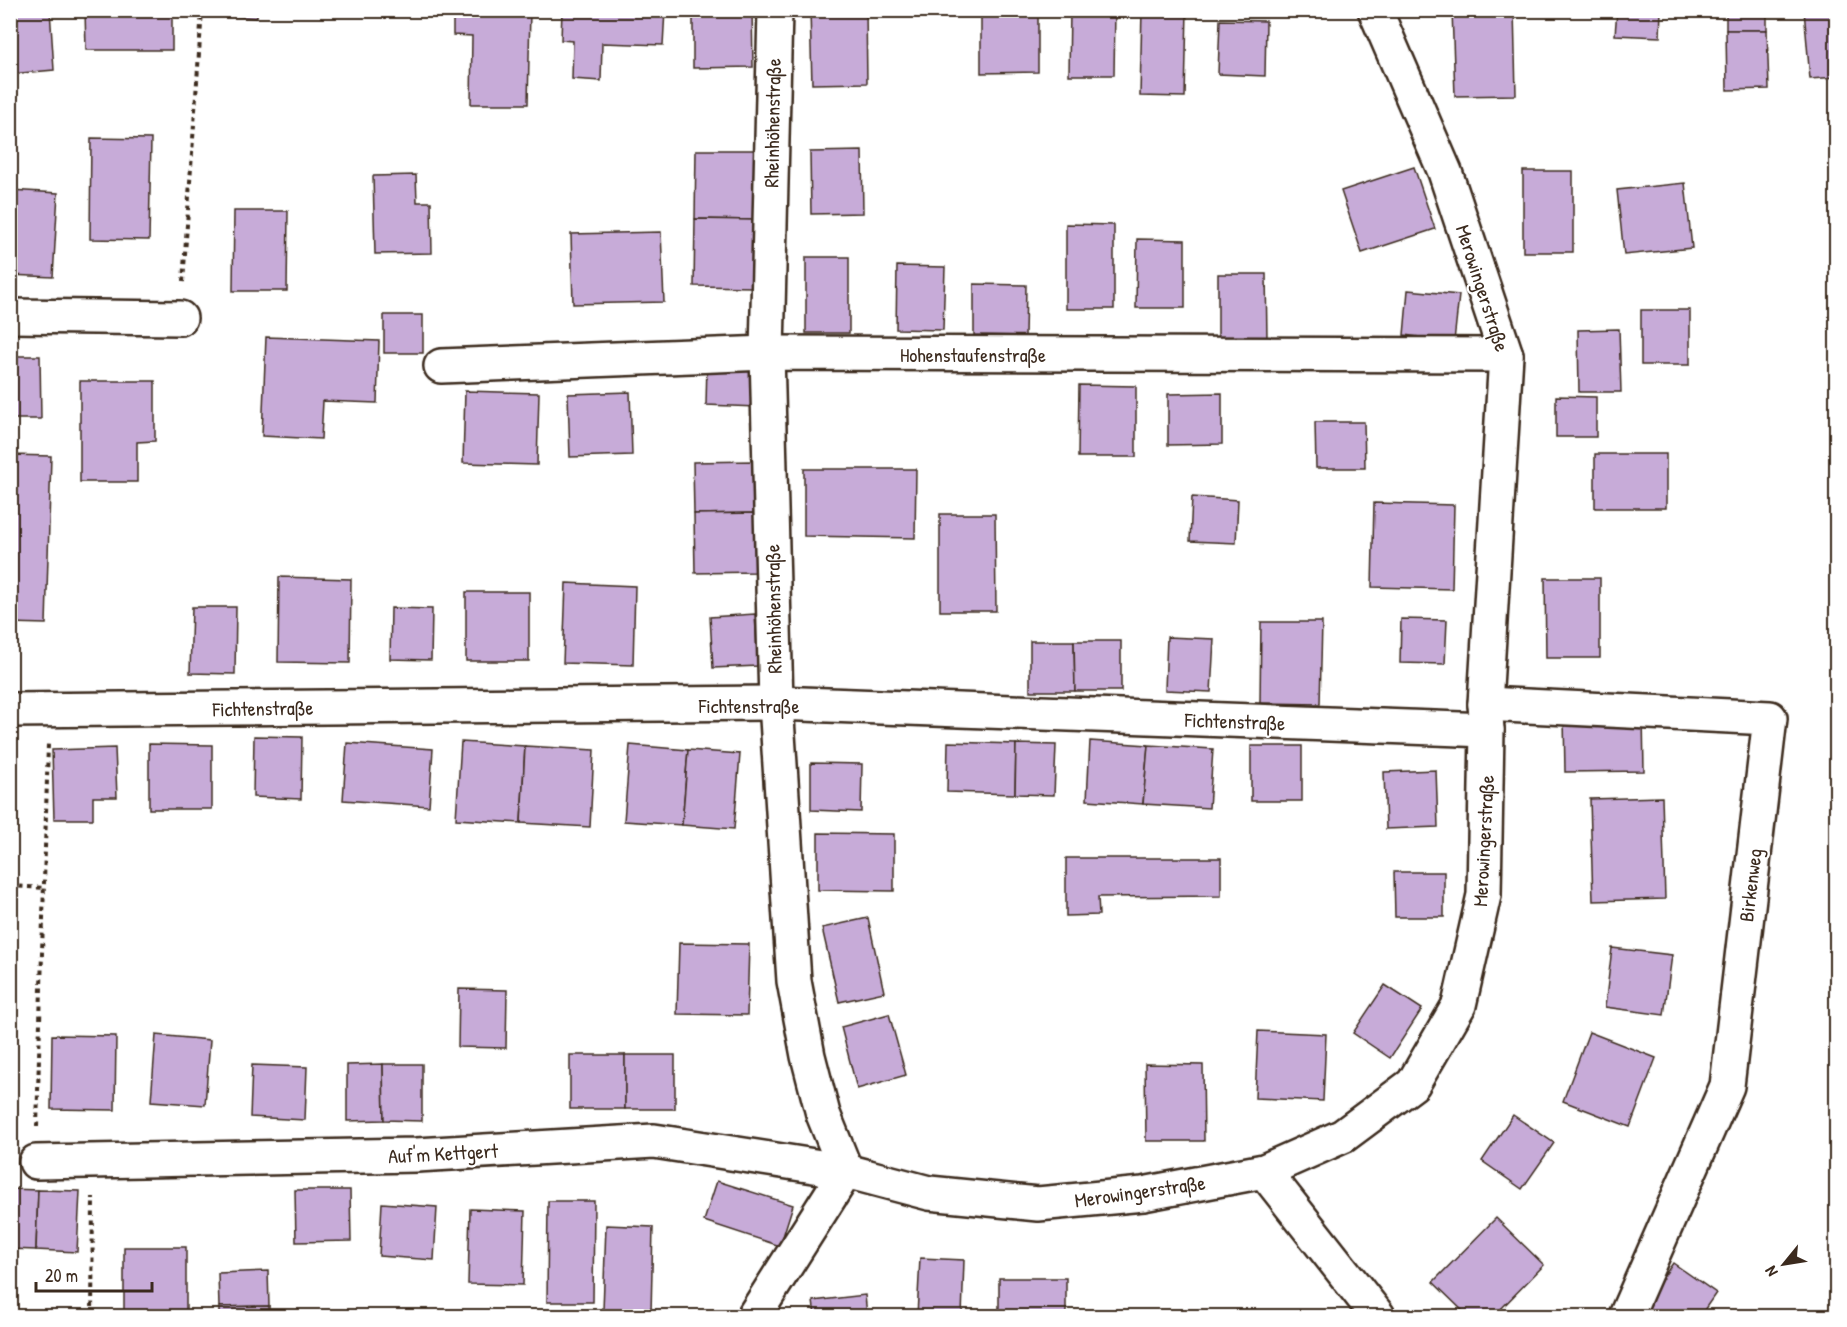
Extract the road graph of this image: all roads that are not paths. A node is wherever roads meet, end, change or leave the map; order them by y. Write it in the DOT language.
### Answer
graph roads {
  1 [pos="775,10"];
  2 [pos="1376,10"];
  3 [pos="10,316"];
  4 [pos="180,318"];
  5 [pos="767,353"];
  6 [pos="1506,356"];
  7 [pos="441,366"];
  8 [pos="776,704"];
  9 [pos="10,710"];
  10 [pos="1486,717"];
  11 [pos="36,1162"];
  12 [pos="846,1171"];
  13 [pos="1264,1171"];
  14 [pos="754,1317"];
  15 [pos="1378,1317"];
  16 [pos="1626,1317"];
  1 -- 5 [label="street, Rheinhöhenstraße"];
  2 -- 6 [label="street, Merowingerstraße"];
  3 -- 4 [label="street"];
  5 -- 6 [label="street, Hohenstaufenstraße"];
  5 -- 7 [label="street, Hohenstaufenstraße"];
  5 -- 8 [label="street, Rheinhöhenstraße"];
  6 -- 10 [label="street, Merowingerstraße"];
  8 -- 9 [label="street, Fichtenstraße"];
  8 -- 10 [label="street, Fichtenstraße"];
  8 -- 12 [label="street, Rheinhöhenstraße"];
  10 -- 13 [label="street, Merowingerstraße"];
  10 -- 16 [label="street, Birkenweg"];
  11 -- 12 [label="street, Auf'm Kettgert"];
  12 -- 13 [label="street, Merowingerstraße"];
  12 -- 14 [label="street"];
  13 -- 15 [label="street"];
}
